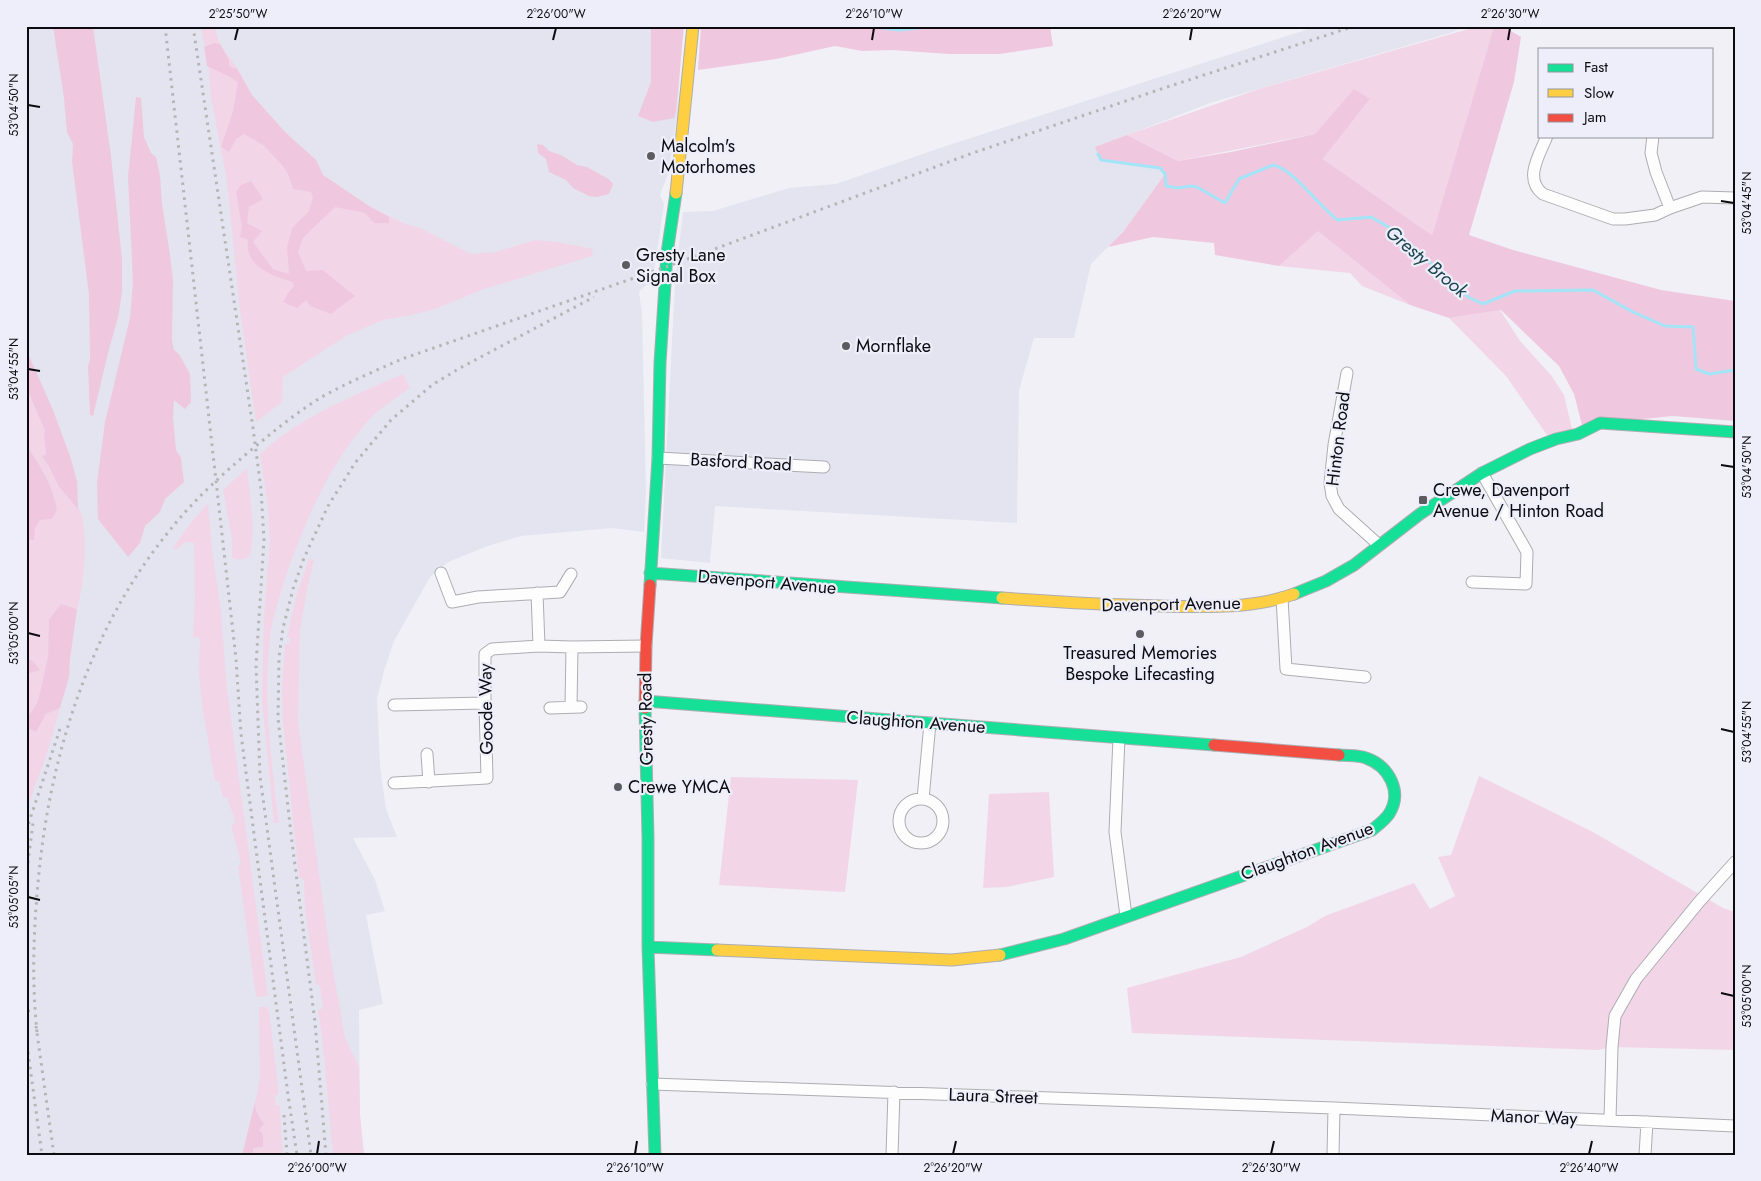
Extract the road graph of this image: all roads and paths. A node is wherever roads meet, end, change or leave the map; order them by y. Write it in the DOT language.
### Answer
graph roads {
  1 [pos="693,26"];
  2 [pos="1546,138"];
  3 [pos="1653,138"];
  4 [pos="1735,198"];
  5 [pos="1670,208"];
  6 [pos="1347,373"];
  7 [pos="1735,432"];
  8 [pos="658,458"];
  9 [pos="824,467"];
  10 [pos="1482,473"];
  11 [pos="1379,545"];
  12 [pos="650,572"];
  13 [pos="440,573"];
  14 [pos="571,574"];
  15 [pos="1472,582"];
  16 [pos="536,593"];
  17 [pos="1282,598"];
  18 [pos="539,646"];
  19 [pos="646,646"];
  20 [pos="572,647"];
  21 [pos="1365,677"];
  22 [pos="645,701"];
  23 [pos="484,703"];
  24 [pos="394,705"];
  25 [pos="550,708"];
  26 [pos="930,723"];
  27 [pos="1119,738"];
  28 [pos="427,754"];
  29 [pos="429,782"];
  30 [pos="394,783"];
  31 [pos="923,799"];
  32 [pos="1735,862"];
  33 [pos="1126,916"];
  34 [pos="648,947"];
  35 [pos="652,1084"];
  36 [pos="894,1092"];
  37 [pos="1334,1108"];
  38 [pos="1610,1120"];
  39 [pos="1647,1122"];
  40 [pos="1735,1126"];
  41 [pos="655,1155"];
  42 [pos="892,1155"];
  43 [pos="1333,1155"];
  44 [pos="1645,1155"];
  1 -- 8 [label="street, Gresty Road"];
  2 -- 5 [label="street"];
  3 -- 5 [label="street"];
  4 -- 5 [label="street"];
  6 -- 11 [label="street, Hinton Road"];
  7 -- 10 [label="street, Davenport Avenue"];
  8 -- 9 [label="street, Basford Road"];
  8 -- 12 [label="street, Gresty Road"];
  10 -- 11 [label="street, Davenport Avenue"];
  10 -- 15 [label="street"];
  11 -- 17 [label="street, Davenport Avenue"];
  12 -- 17 [label="street, Davenport Avenue"];
  12 -- 19 [label="street, Gresty Road"];
  13 -- 16 [label="street"];
  14 -- 16 [label="street"];
  16 -- 18 [label="street"];
  17 -- 21 [label="street"];
  18 -- 20 [label="street, Goode Way"];
  18 -- 23 [label="street, Goode Way"];
  19 -- 20 [label="street, Goode Way"];
  19 -- 22 [label="street, Gresty Road"];
  20 -- 25 [label="street"];
  22 -- 26 [label="street, Claughton Avenue"];
  22 -- 34 [label="street, Gresty Road"];
  23 -- 24 [label="street"];
  23 -- 29 [label="street, Goode Way"];
  26 -- 27 [label="street, Claughton Avenue"];
  26 -- 31 [label="street"];
  27 -- 33 [label="street"];
  27 -- 33 [label="street, Claughton Avenue"];
  28 -- 29 [label="street"];
  29 -- 30 [label="street, Goode Way"];
  32 -- 38 [label="street"];
  33 -- 34 [label="street, Claughton Avenue"];
  34 -- 35 [label="street, Gresty Road"];
  35 -- 36 [label="street, Laura Street"];
  35 -- 41 [label="street, Gresty Road"];
  36 -- 37 [label="street, Laura Street"];
  36 -- 42 [label="street"];
  37 -- 38 [label="street, Manor Way"];
  37 -- 43 [label="street"];
  38 -- 39 [label="street, Manor Way"];
  39 -- 40 [label="street, Manor Way"];
  39 -- 44 [label="street"];
}
